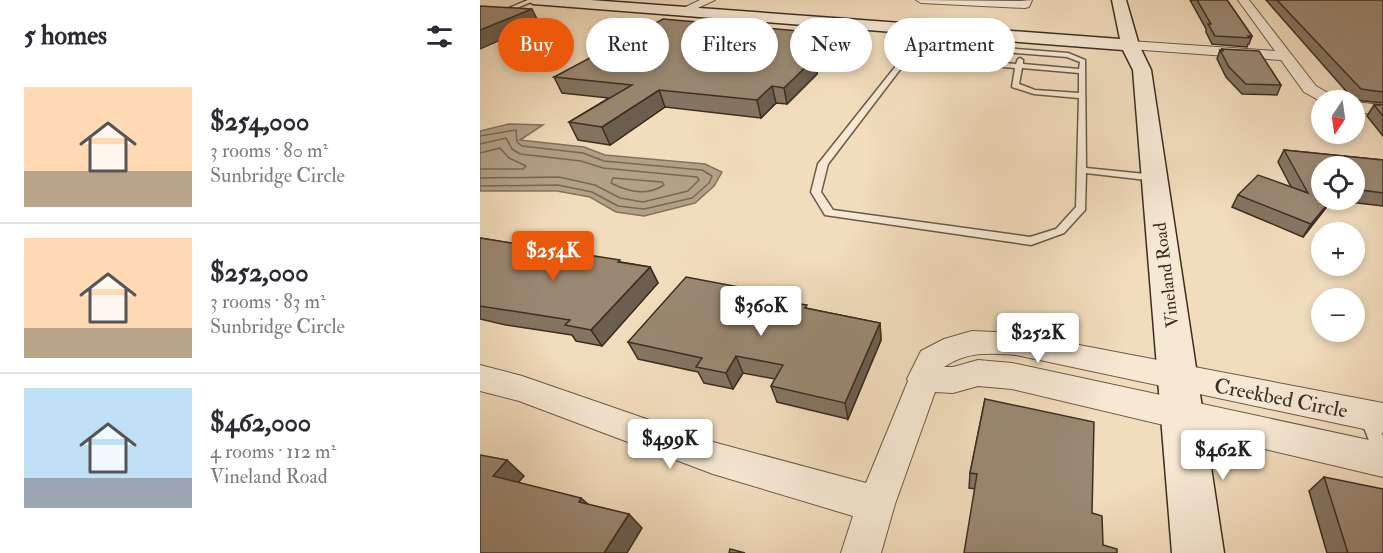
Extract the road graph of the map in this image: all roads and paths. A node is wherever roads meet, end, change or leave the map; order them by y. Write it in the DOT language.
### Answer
graph roads {
  1 [pos="533,0"];
  2 [pos="710,0"];
  3 [pos="921,0"];
  4 [pos="1027,0"];
  5 [pos="1119,0"];
  6 [pos="1244,0"];
  7 [pos="689,6"];
  8 [pos="505,11"];
  9 [pos="884,30"];
  10 [pos="1015,41"];
  11 [pos="1130,45"];
  12 [pos="1015,50"];
  13 [pos="1023,51"];
  14 [pos="1286,56"];
  15 [pos="1015,66"];
  16 [pos="1018,66"];
  17 [pos="1083,71"];
  18 [pos="895,72"];
  19 [pos="1311,90"];
  20 [pos="1083,96"];
  21 [pos="1365,109"];
  22 [pos="1383,111"];
  23 [pos="1082,170"];
  24 [pos="1155,178"];
  25 [pos="1016,345"];
  26 [pos="1012,376"];
  27 [pos="480,378"];
  28 [pos="922,379"];
  29 [pos="1181,397"];
  30 [pos="1375,417"];
  31 [pos="1383,458"];
  32 [pos="876,504"];
  33 [pos="861,553"];
  34 [pos="1198,553"];
  1 -- 7 [label="street"];
  1 -- 8 [label="lane"];
  2 -- 7 [label="street"];
  3 -- 4 [label="street"];
  5 -- 11 [label="street, Vineland Road"];
  6 -- 14 [label="street"];
  7 -- 9 [label="street"];
  10 -- 11 [label="street"];
  11 -- 14 [label="street"];
  11 -- 24 [label="street, Vineland Road"];
  12 -- 13 [label="lane"];
  13 -- 16 [label="lane"];
  13 -- 17 [label="lane"];
  14 -- 19 [label="street"];
  15 -- 16 [label="lane"];
  16 -- 17 [label="lane"];
  16 -- 20 [label="lane"];
  17 -- 20 [label="lane"];
  18 -- 23 [label="lane"];
  20 -- 23 [label="lane"];
  21 -- 22 [label="street"];
  23 -- 24 [label="lane"];
  24 -- 29 [label="street, Vineland Road"];
  25 -- 26 [label="street"];
  25 -- 28 [label="street"];
  25 -- 29 [label="street"];
  26 -- 28 [label="street"];
  26 -- 29 [label="street"];
  27 -- 32 [label="street"];
  28 -- 32 [label="street"];
  29 -- 30 [label="street, Creekbed Circle"];
  29 -- 31 [label="street, Creekbed Circle"];
  29 -- 34 [label="street, Vineland Road"];
  30 -- 31 [label="lane"];
  32 -- 33 [label="street"];
}
